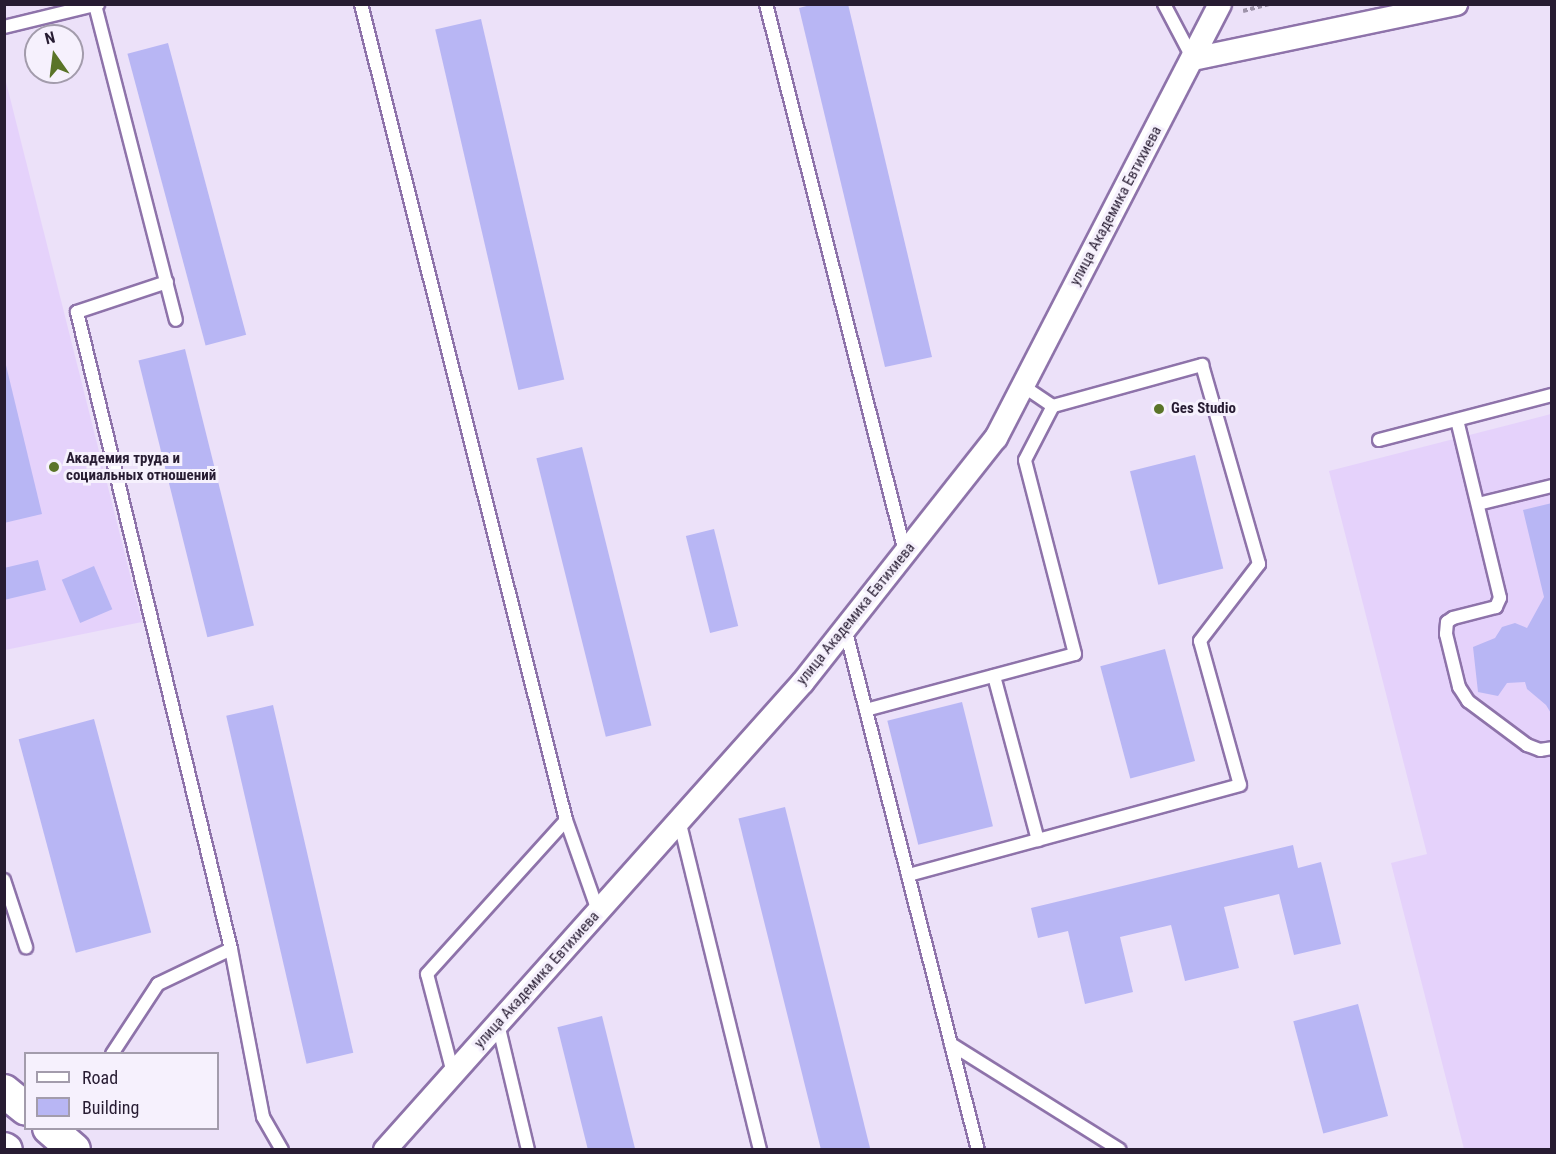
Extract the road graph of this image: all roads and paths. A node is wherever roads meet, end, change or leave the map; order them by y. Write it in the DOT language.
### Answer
graph roads {
  1 [pos="362,4"];
  2 [pos="766,4"];
  3 [pos="1164,4"];
  4 [pos="1220,4"];
  5 [pos="1456,4"];
  6 [pos="97,5"];
  7 [pos="4,27"];
  8 [pos="1193,59"];
  9 [pos="166,282"];
  10 [pos="176,320"];
  11 [pos="1023,386"];
  12 [pos="1551,395"];
  13 [pos="1053,406"];
  14 [pos="1457,420"];
  15 [pos="1379,440"];
  16 [pos="1551,486"];
  17 [pos="1478,504"];
  18 [pos="905,552"];
  19 [pos="845,628"];
  20 [pos="994,676"];
  21 [pos="866,710"];
  22 [pos="1551,748"];
  23 [pos="566,820"];
  24 [pos="679,820"];
  25 [pos="1038,840"];
  26 [pos="908,875"];
  27 [pos="4,880"];
  28 [pos="598,911"];
  29 [pos="26,947"];
  30 [pos="231,949"];
  31 [pos="498,1024"];
  32 [pos="951,1044"];
  33 [pos="113,1052"];
  34 [pos="453,1073"];
  35 [pos="4,1091"];
  36 [pos="24,1107"];
  37 [pos="282,1149"];
  38 [pos="386,1149"];
  39 [pos="528,1149"];
  40 [pos="760,1149"];
  41 [pos="978,1149"];
  42 [pos="1120,1149"];
  1 -- 23 [label="lane"];
  2 -- 18 [label="lane"];
  3 -- 8 [label="lane"];
  4 -- 8 [label="street, улица Академика Евтихиева"];
  5 -- 8 [label="street"];
  6 -- 7 [label="lane"];
  6 -- 9 [label="lane"];
  8 -- 11 [label="street, улица Академика Евтихиева"];
  9 -- 10 [label="lane"];
  9 -- 30 [label="lane"];
  11 -- 13 [label="lane"];
  11 -- 18 [label="street, улица Академика Евтихиева"];
  12 -- 14 [label="lane"];
  13 -- 20 [label="lane"];
  13 -- 25 [label="lane"];
  14 -- 15 [label="lane"];
  14 -- 17 [label="lane"];
  16 -- 17 [label="lane"];
  17 -- 22 [label="lane"];
  18 -- 19 [label="street, улица Академика Евтихиева"];
  19 -- 21 [label="lane"];
  19 -- 24 [label="street, улица Академика Евтихиева"];
  20 -- 21 [label="lane"];
  20 -- 25 [label="lane"];
  21 -- 26 [label="lane"];
  23 -- 28 [label="lane"];
  23 -- 34 [label="lane"];
  24 -- 28 [label="street, улица Академика Евтихиева"];
  24 -- 40 [label="lane"];
  25 -- 26 [label="lane"];
  26 -- 32 [label="lane"];
  27 -- 29 [label="lane"];
  28 -- 31 [label="street, улица Академика Евтихиева"];
  30 -- 33 [label="lane"];
  30 -- 37 [label="lane"];
  31 -- 34 [label="street, улица Академика Евтихиева"];
  31 -- 39 [label="lane"];
  32 -- 41 [label="lane"];
  32 -- 42 [label="lane"];
  34 -- 38 [label="street, улица Академика Евтихиева"];
  35 -- 36 [label="main road"];
}
